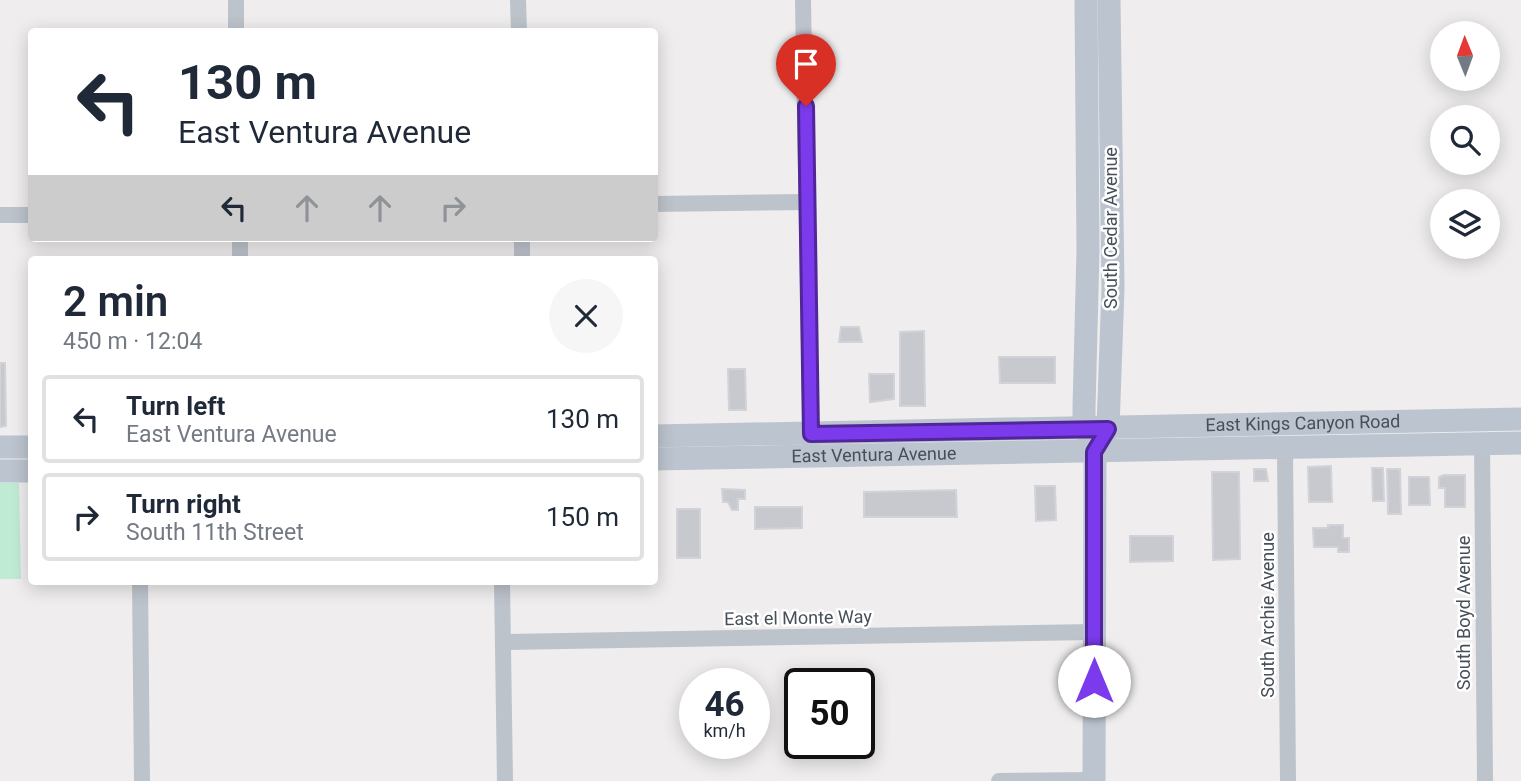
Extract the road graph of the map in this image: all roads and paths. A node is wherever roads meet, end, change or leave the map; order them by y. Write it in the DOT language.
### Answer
graph roads {
  1 [pos="236,0"];
  2 [pos="519,0"];
  3 [pos="803,0"];
  4 [pos="1086,0"];
  5 [pos="1109,0"];
  6 [pos="236,28"];
  7 [pos="519,28"];
  8 [pos="807,202"];
  9 [pos="658,204"];
  10 [pos="0,215"];
  11 [pos="28,215"];
  12 [pos="1521,419"];
  13 [pos="1084,428"];
  14 [pos="1108,429"];
  15 [pos="811,434"];
  16 [pos="658,436"];
  17 [pos="1521,443"];
  18 [pos="1482,444"];
  19 [pos="0,447"];
  20 [pos="28,447"];
  21 [pos="1285,449"];
  22 [pos="1094,452"];
  23 [pos="811,457"];
  24 [pos="658,459"];
  25 [pos="0,471"];
  26 [pos="28,471"];
  27 [pos="140,585"];
  28 [pos="502,585"];
  29 [pos="1094,632"];
  30 [pos="503,642"];
  31 [pos="1094,780"];
  32 [pos="142,781"];
  33 [pos="505,781"];
  34 [pos="999,781"];
  35 [pos="1288,781"];
  36 [pos="1485,781"];
  1 -- 6 [label="street"];
  2 -- 7 [label="street"];
  3 -- 8 [label="street"];
  4 -- 13 [label="main road, South Cedar Avenue"];
  5 -- 14 [label="main road, South Cedar Avenue"];
  8 -- 9 [label="street"];
  8 -- 15 [label="street"];
  10 -- 11 [label="street"];
  12 -- 14 [label="main road, East Kings Canyon Road"];
  13 -- 14 [label="main road, East Kings Canyon Road"];
  13 -- 15 [label="main road, East Ventura Avenue"];
  13 -- 22 [label="main road, South Cedar Avenue"];
  14 -- 22 [label="main road, South Cedar Avenue"];
  15 -- 16 [label="main road, East Ventura Avenue"];
  15 -- 23 [label="street"];
  17 -- 18 [label="main road, East Kings Canyon Road"];
  18 -- 21 [label="main road, East Kings Canyon Road"];
  18 -- 36 [label="street, South Boyd Avenue"];
  19 -- 20 [label="main road"];
  21 -- 22 [label="main road, East Kings Canyon Road"];
  21 -- 35 [label="street, South Archie Avenue"];
  22 -- 23 [label="main road, East Ventura Avenue"];
  22 -- 29 [label="main road, South Cedar Avenue"];
  23 -- 24 [label="main road, East Ventura Avenue"];
  25 -- 26 [label="main road"];
  27 -- 32 [label="street"];
  28 -- 30 [label="street"];
  29 -- 30 [label="street, East el Monte Way"];
  29 -- 31 [label="main road, South Cedar Avenue"];
  30 -- 33 [label="street"];
  31 -- 34 [label="street"];
}
